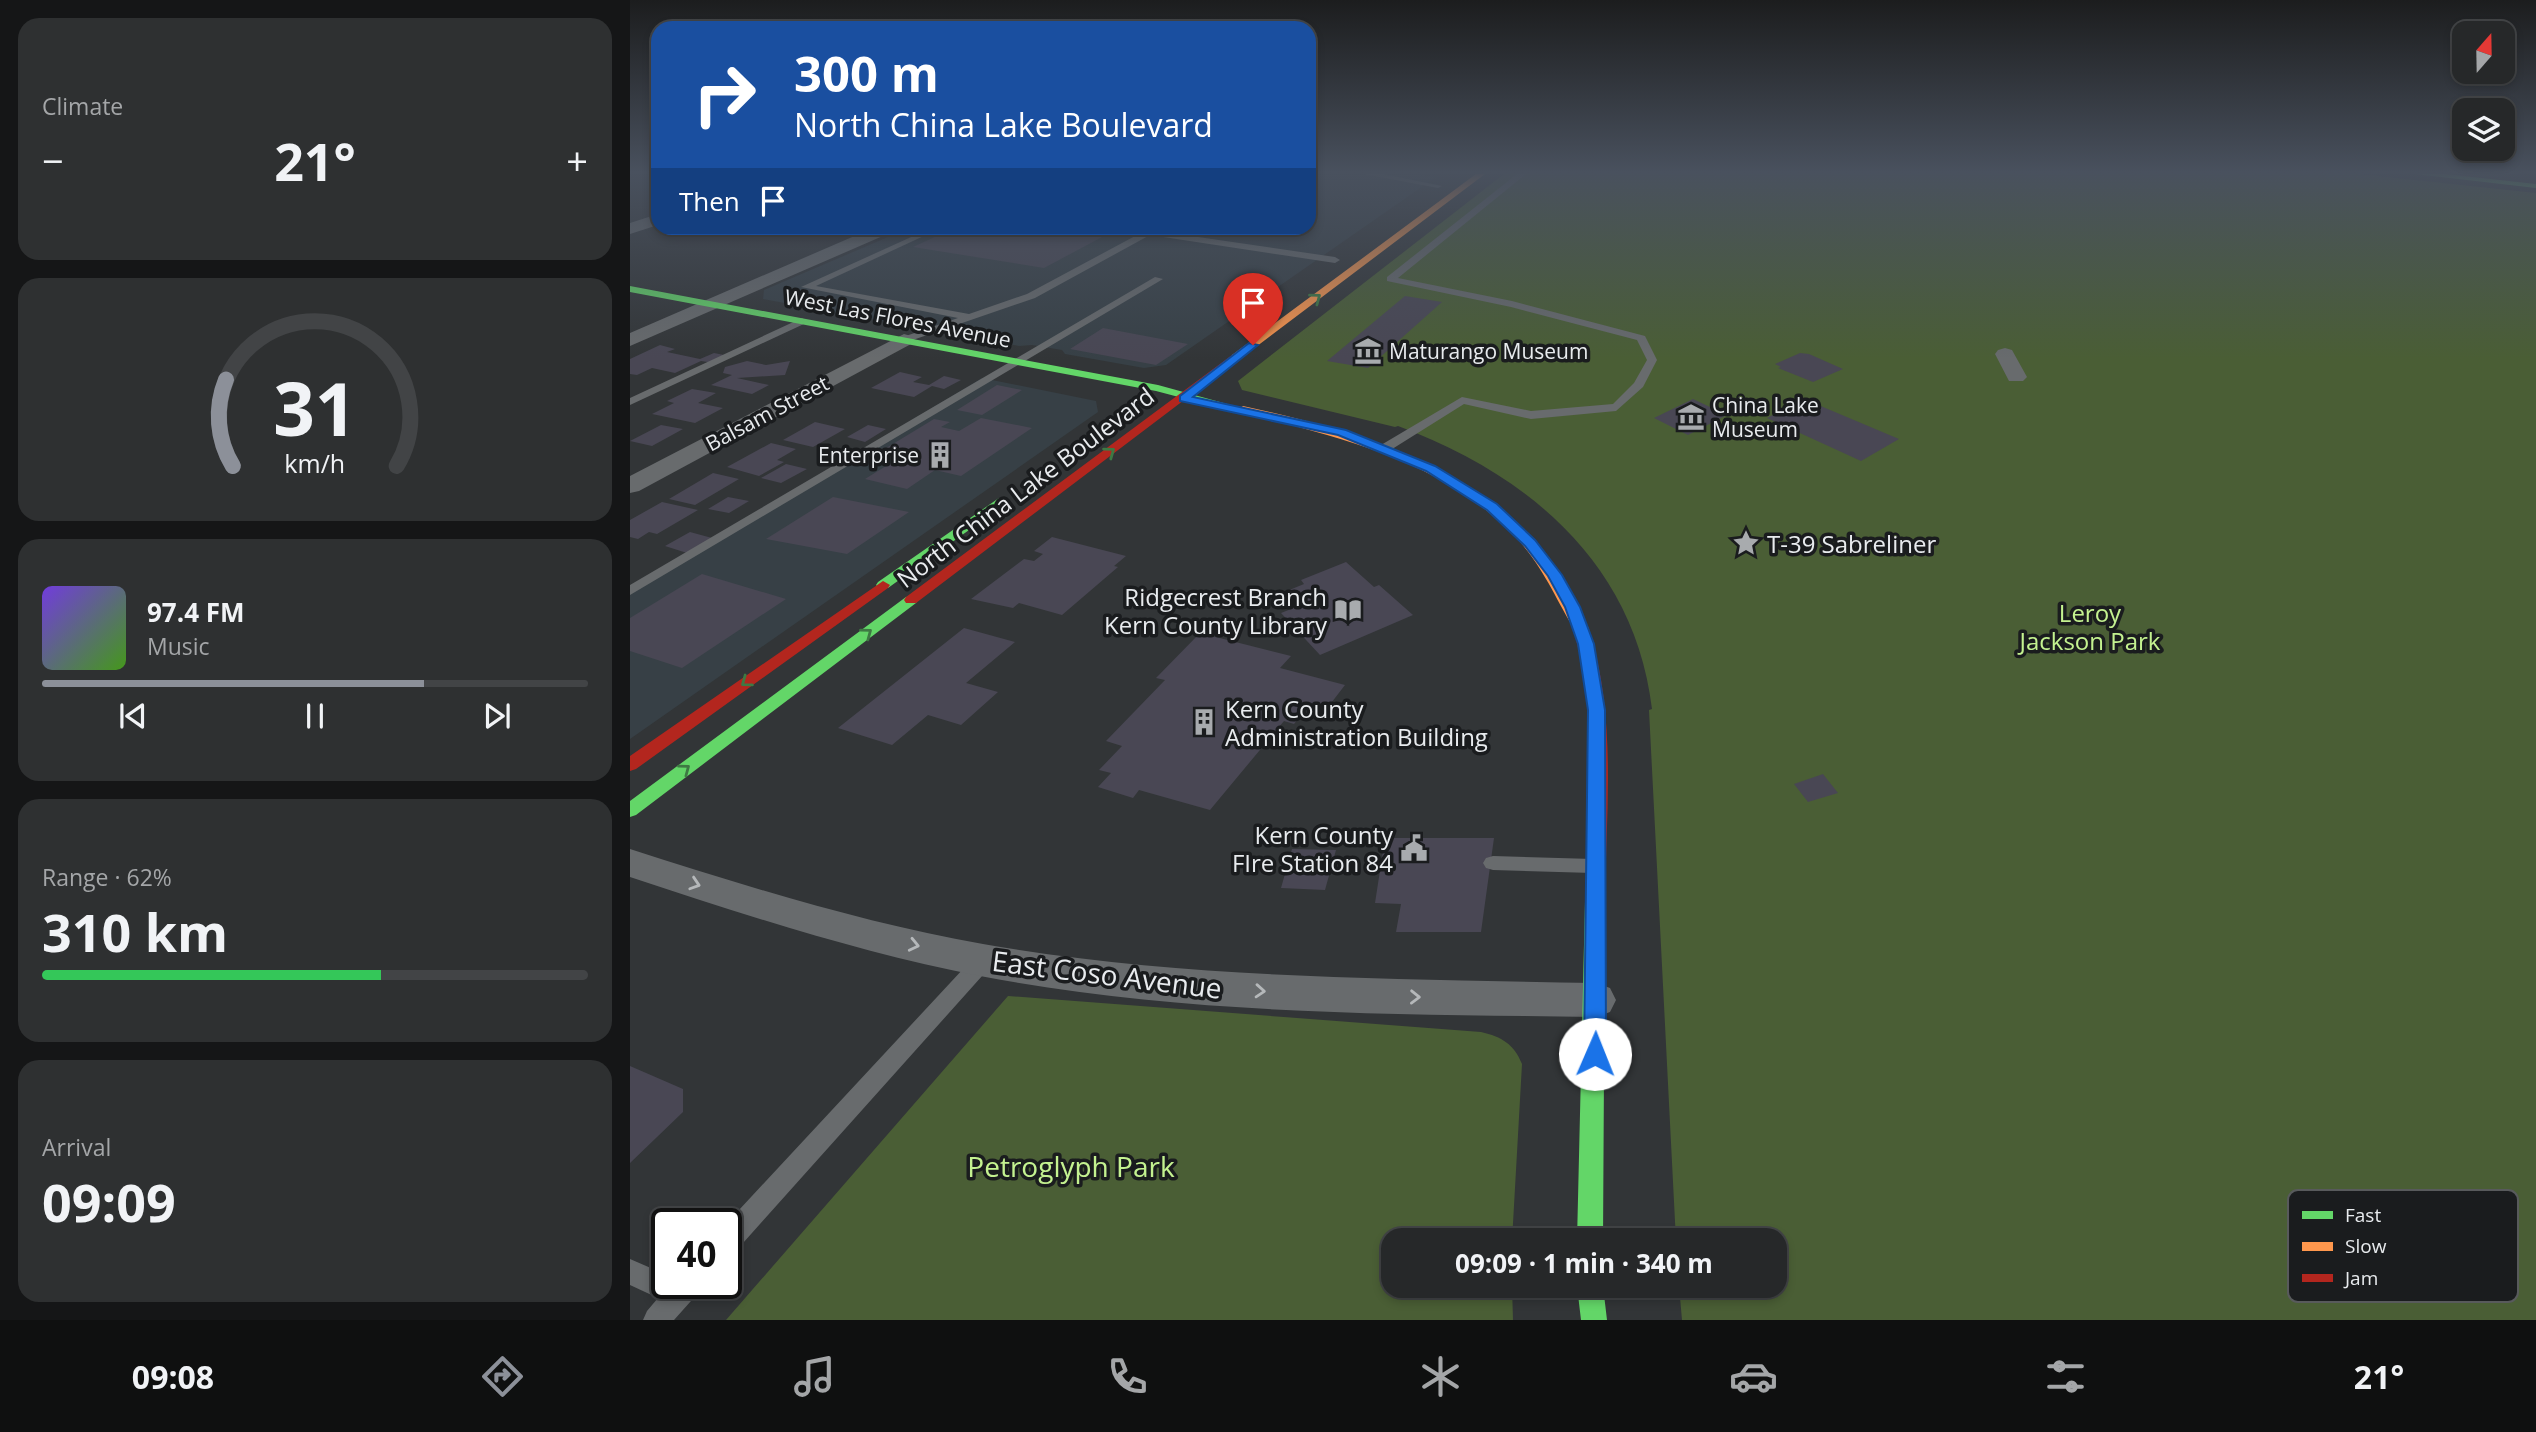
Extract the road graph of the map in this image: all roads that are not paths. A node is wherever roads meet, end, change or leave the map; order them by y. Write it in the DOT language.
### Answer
graph roads {
  1 [pos="868,236"];
  2 [pos="920,236"];
  3 [pos="1142,236"];
  4 [pos="1192,236"];
  5 [pos="1399,236"];
  6 [pos="1445,236"];
  7 [pos="1340,256"];
  8 [pos="1315,275"];
  9 [pos="1158,279"];
  10 [pos="630,289"];
  11 [pos="711,304"];
  12 [pos="969,317"];
  13 [pos="802,321"];
  14 [pos="630,340"];
  15 [pos="904,341"];
  16 [pos="2006,354"];
  17 [pos="1017,362"];
  18 [pos="1174,377"];
  19 [pos="2016,377"];
  20 [pos="1158,388"];
  21 [pos="1184,398"];
  22 [pos="1141,401"];
  23 [pos="630,402"];
  24 [pos="1385,448"];
  25 [pos="630,486"];
  26 [pos="1013,492"];
  27 [pos="630,591"];
  28 [pos="630,765"];
  29 [pos="630,810"];
  30 [pos="630,863"];
  31 [pos="1493,863"];
  32 [pos="1595,867"];
  33 [pos="984,960"];
  34 [pos="1596,1000"];
  35 [pos="742,1225"];
  36 [pos="1590,1228"];
  37 [pos="630,1272"];
  38 [pos="651,1278"];
  39 [pos="1591,1298"];
  40 [pos="676,1299"];
  41 [pos="656,1320"];
  42 [pos="1594,1320"];
  1 -- 11 [label="street"];
  2 -- 12 [label="lane"];
  3 -- 12 [label="lane"];
  4 -- 7 [label="lane"];
  21 -- 5 [label="main road, North China Lake Boulevard, one-way"];
  6 -- 24 [label="lane"];
  7 -- 8 [label="main road"];
  9 -- 17 [label="lane"];
  10 -- 11 [label="main road, West Las Flores Avenue"];
  11 -- 13 [label="main road, West Las Flores Avenue"];
  11 -- 14 [label="street"];
  12 -- 15 [label="lane"];
  13 -- 15 [label="main road, West Las Flores Avenue"];
  13 -- 23 [label="lane"];
  15 -- 17 [label="main road, West Las Flores Avenue"];
  15 -- 25 [label="street, Balsam Street"];
  16 -- 19 [label="street"];
  17 -- 20 [label="main road, West Las Flores Avenue"];
  17 -- 27 [label="lane"];
  18 -- 20 [label="main road, North China Lake Boulevard"];
  20 -- 21 [label="main road, West Las Flores Avenue"];
  20 -- 22 [label="main road, North China Lake Boulevard"];
  21 -- 24 [label="main road, West Las Flores Avenue"];
  29 -- 21 [label="main road, North China Lake Boulevard, one-way"];
  24 -- 32 [label="main road, West Las Flores Avenue"];
  26 -- 28 [label="main road, North China Lake Boulevard, one-way"];
  30 -- 33 [label="street, East Coso Avenue, one-way"];
  31 -- 32 [label="lane"];
  32 -- 34 [label="main road, West Las Flores Avenue"];
  33 -- 34 [label="street, East Coso Avenue, one-way"];
  33 -- 35 [label="lane"];
  34 -- 36 [label="main road, West Las Flores Avenue"];
  37 -- 38 [label="lane"];
  39 -- 42 [label="main road"];
  40 -- 41 [label="lane"];
}
